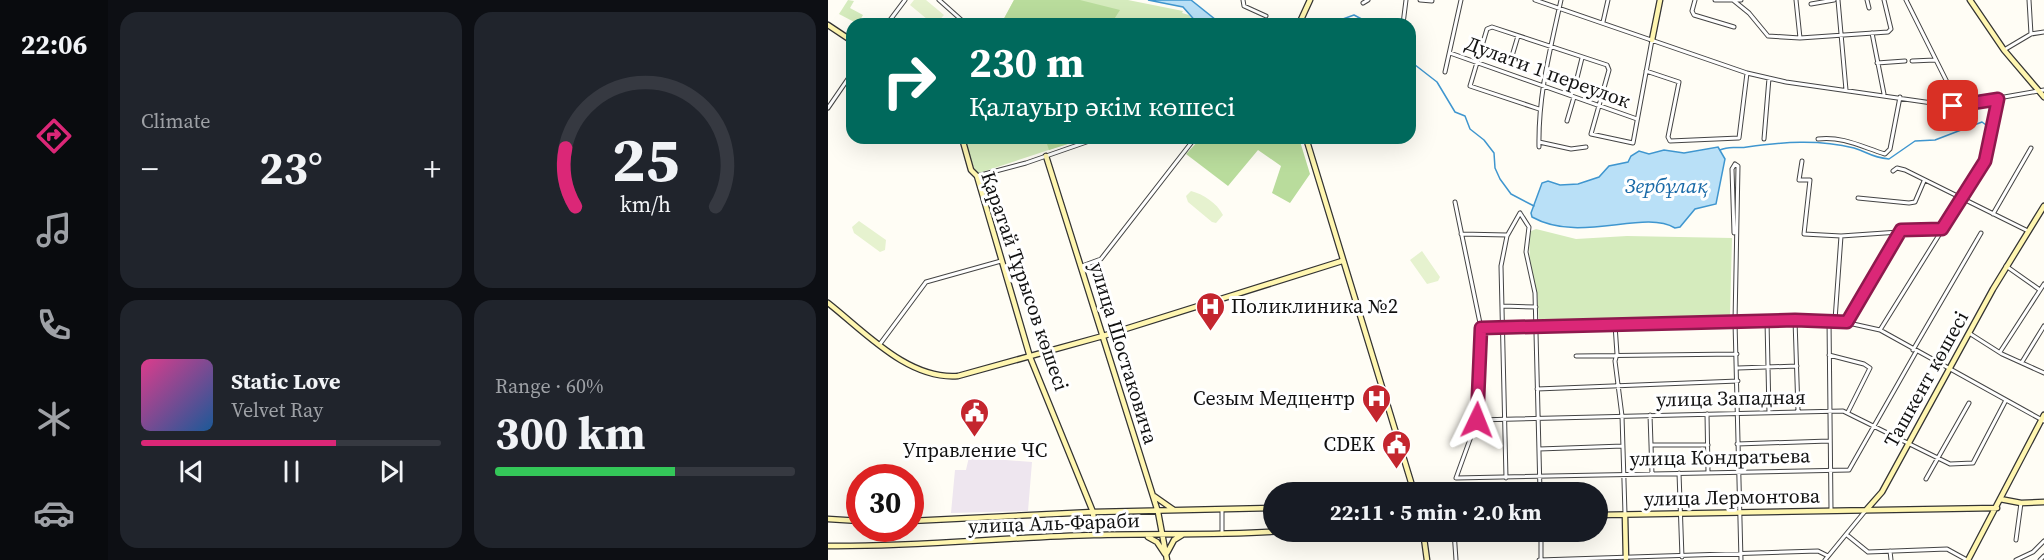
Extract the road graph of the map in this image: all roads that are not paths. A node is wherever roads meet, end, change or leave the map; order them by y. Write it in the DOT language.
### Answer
graph roads {
  1 [pos="905,0"];
  2 [pos="939,0"];
  3 [pos="1243,0"];
  4 [pos="1310,0"];
  5 [pos="1368,0"];
  6 [pos="1406,0"];
  7 [pos="1420,0"];
  8 [pos="1461,0"];
  9 [pos="1535,0"];
  10 [pos="1561,0"];
  11 [pos="1608,0"];
  12 [pos="1660,0"];
  13 [pos="1695,0"];
  14 [pos="1715,0"];
  15 [pos="1741,0"];
  16 [pos="1796,0"];
  17 [pos="1836,0"];
  18 [pos="1867,0"];
  19 [pos="1884,0"];
  20 [pos="1906,0"];
  21 [pos="1970,0"];
  22 [pos="2029,0"];
  23 [pos="1432,1"];
  24 [pos="1733,1"];
  25 [pos="1363,3"];
  26 [pos="1811,3"];
  27 [pos="1559,8"];
  28 [pos="1869,9"];
  29 [pos="1266,16"];
  30 [pos="892,18"];
  31 [pos="959,18"];
  32 [pos="1302,18"];
  33 [pos="1403,18"];
  34 [pos="1603,22"];
  35 [pos="828,25"];
  36 [pos="1734,27"];
  37 [pos="2044,32"];
  38 [pos="1872,33"];
  39 [pos="2031,34"];
  40 [pos="1518,36"];
  41 [pos="1841,36"];
  42 [pos="846,37"];
  43 [pos="1800,38"];
  44 [pos="1652,40"];
  45 [pos="1550,46"];
  46 [pos="2004,50"];
  47 [pos="1450,53"];
  48 [pos="1512,56"];
  49 [pos="1583,57"];
  50 [pos="1935,60"];
  51 [pos="1905,61"];
  52 [pos="1912,61"];
  53 [pos="1475,62"];
  54 [pos="1877,63"];
  55 [pos="1646,71"];
  56 [pos="1445,72"];
  57 [pos="1747,73"];
  58 [pos="1769,78"];
  59 [pos="846,82"];
  60 [pos="1576,82"];
  61 [pos="1542,84"];
  62 [pos="1846,90"];
  63 [pos="2042,91"];
  64 [pos="1884,94"];
  65 [pos="1574,97"];
  66 [pos="1900,97"];
  67 [pos="2044,97"];
  68 [pos="1998,99"];
  69 [pos="1599,105"];
  70 [pos="1959,106"];
  71 [pos="828,108"];
  72 [pos="1539,109"];
  73 [pos="1637,119"];
  74 [pos="1567,121"];
  75 [pos="1764,139"];
  76 [pos="1818,139"];
  77 [pos="1539,142"];
  78 [pos="964,144"];
  79 [pos="1081,144"];
  80 [pos="1190,144"];
  81 [pos="1308,144"];
  82 [pos="1539,147"];
  83 [pos="1586,147"];
  84 [pos="2031,148"];
  85 [pos="1046,156"];
  86 [pos="1802,161"];
  87 [pos="1893,171"];
  88 [pos="977,176"];
  89 [pos="1924,181"];
  90 [pos="1858,198"];
  91 [pos="1962,198"];
  92 [pos="1455,202"];
  93 [pos="2044,206"];
  94 [pos="1992,214"];
  95 [pos="1942,229"];
  96 [pos="1901,230"];
  97 [pos="2028,231"];
  98 [pos="1734,233"];
  99 [pos="1981,233"];
  100 [pos="1461,234"];
  101 [pos="1507,236"];
  102 [pos="1841,236"];
  103 [pos="1001,261"];
  104 [pos="1342,261"];
  105 [pos="1082,266"];
  106 [pos="2007,266"];
  107 [pos="2044,284"];
  108 [pos="2042,289"];
  109 [pos="828,303"];
  110 [pos="1502,306"];
  111 [pos="1536,307"];
  112 [pos="1795,320"];
  113 [pos="1829,320"];
  114 [pos="1835,320"];
  115 [pos="1767,321"];
  116 [pos="1735,322"];
  117 [pos="1847,322"];
  118 [pos="1615,325"];
  119 [pos="1504,326"];
  120 [pos="2044,326"];
  121 [pos="1537,327"];
  122 [pos="1481,328"];
  123 [pos="1880,330"];
  124 [pos="1969,333"];
  125 [pos="1103,336"];
  126 [pos="880,344"];
  127 [pos="1914,351"];
  128 [pos="2000,352"];
  129 [pos="1737,354"];
  130 [pos="1830,355"];
  131 [pos="1576,356"];
  132 [pos="1030,357"];
  133 [pos="1616,357"];
  134 [pos="2022,362"];
  135 [pos="1797,366"];
  136 [pos="1768,367"];
  137 [pos="1738,368"];
  138 [pos="1949,368"];
  139 [pos="2044,373"];
  140 [pos="1738,381"];
  141 [pos="1619,385"];
  142 [pos="1537,389"];
  143 [pos="2007,400"];
  144 [pos="1969,403"];
  145 [pos="1798,411"];
  146 [pos="1829,411"];
  147 [pos="1848,412"];
  148 [pos="1769,413"];
  149 [pos="1707,414"];
  150 [pos="1737,414"];
  151 [pos="1650,415"];
  152 [pos="1622,416"];
  153 [pos="1539,418"];
  154 [pos="2043,418"];
  155 [pos="1505,419"];
  156 [pos="1477,420"];
  157 [pos="1874,426"];
  158 [pos="1829,441"];
  159 [pos="1737,444"];
  160 [pos="1908,444"];
  161 [pos="1651,445"];
  162 [pos="1708,445"];
  163 [pos="1623,446"];
  164 [pos="1539,449"];
  165 [pos="1937,459"];
  166 [pos="1829,470"];
  167 [pos="1708,472"];
  168 [pos="1679,473"];
  169 [pos="1738,473"];
  170 [pos="1623,474"];
  171 [pos="1652,474"];
  172 [pos="1539,476"];
  173 [pos="1506,478"];
  174 [pos="1926,479"];
  175 [pos="1411,482"];
  176 [pos="1539,482"];
  177 [pos="1153,496"];
  178 [pos="2000,499"];
  179 [pos="2044,502"];
  180 [pos="2021,503"];
  181 [pos="1263,508"];
  182 [pos="1997,508"];
  183 [pos="1831,509"];
  184 [pos="1867,509"];
  185 [pos="1222,510"];
  186 [pos="1177,511"];
  187 [pos="1093,512"];
  188 [pos="1158,512"];
  189 [pos="1740,512"];
  190 [pos="1681,513"];
  191 [pos="1625,514"];
  192 [pos="1608,515"];
  193 [pos="828,519"];
  194 [pos="846,520"];
  195 [pos="924,520"];
  196 [pos="1263,532"];
  197 [pos="1184,534"];
  198 [pos="1222,534"];
  199 [pos="1095,535"];
  200 [pos="1143,535"];
  201 [pos="1847,535"];
  202 [pos="1163,536"];
  203 [pos="2016,540"];
  204 [pos="2044,541"];
  205 [pos="1425,542"];
  206 [pos="1455,542"];
  207 [pos="1540,542"];
  208 [pos="828,546"];
  209 [pos="1890,551"];
  210 [pos="1828,556"];
  211 [pos="2044,556"];
  212 [pos="1682,557"];
  213 [pos="1167,558"];
  214 [pos="1741,558"];
  215 [pos="1427,560"];
  216 [pos="1456,560"];
  217 [pos="1540,560"];
  218 [pos="1626,560"];
  219 [pos="1825,560"];
  220 [pos="1891,560"];
  221 [pos="1967,560"];
  222 [pos="2016,560"];
  223 [pos="2040,560"];
  1 -- 30 [label="street"];
  2 -- 31 [label="street"];
  3 -- 29 [label="street"];
  4 -- 32 [label="main road"];
  5 -- 25 [label="street"];
  6 -- 33 [label="street"];
  7 -- 23 [label="street"];
  8 -- 47 [label="street"];
  9 -- 27 [label="street"];
  10 -- 27 [label="street"];
  11 -- 34 [label="street"];
  12 -- 44 [label="main road"];
  13 -- 36 [label="street"];
  14 -- 24 [label="street"];
  15 -- 24 [label="street"];
  16 -- 43 [label="street"];
  17 -- 26 [label="street"];
  17 -- 41 [label="street"];
  18 -- 28 [label="street"];
  19 -- 38 [label="street"];
  20 -- 50 [label="street"];
  21 -- 46 [label="main road"];
  22 -- 39 [label="street"];
  24 -- 43 [label="street"];
  27 -- 34 [label="street"];
  27 -- 45 [label="street"];
  34 -- 44 [label="street"];
  35 -- 42 [label="main road"];
  37 -- 39 [label="street"];
  38 -- 41 [label="street"];
  38 -- 54 [label="street"];
  39 -- 46 [label="street"];
  40 -- 45 [label="street, Дулати 1 переулок"];
  40 -- 48 [label="street"];
  40 -- 53 [label="street, Дулати 1 переулок"];
  41 -- 43 [label="street"];
  41 -- 62 [label="street"];
  44 -- 55 [label="street"];
  44 -- 57 [label="street"];
  45 -- 49 [label="street, Дулати 1 переулок"];
  45 -- 61 [label="street"];
  46 -- 63 [label="main road"];
  47 -- 53 [label="street, Дулати 1 переулок"];
  47 -- 56 [label="street"];
  49 -- 60 [label="street"];
  49 -- 69 [label="street, Дулати 1 переулок"];
  50 -- 52 [label="street"];
  50 -- 70 [label="street"];
  51 -- 54 [label="street"];
  53 -- 61 [label="street, Дулати 1 переулок"];
  53 -- 72 [label="street"];
  54 -- 64 [label="street"];
  55 -- 57 [label="street"];
  55 -- 73 [label="street"];
  57 -- 58 [label="street"];
  58 -- 62 [label="street"];
  58 -- 75 [label="street"];
  59 -- 71 [label="street"];
  61 -- 65 [label="street, Дулати 1 переулок"];
  61 -- 72 [label="street"];
  62 -- 64 [label="street"];
  63 -- 67 [label="main road"];
  63 -- 68 [label="street"];
  64 -- 66 [label="street"];
  65 -- 69 [label="street, Дулати 1 переулок"];
  65 -- 74 [label="street"];
  66 -- 70 [label="street"];
  66 -- 76 [label="street"];
  68 -- 70 [label="street"];
  68 -- 91 [label="street"];
  69 -- 73 [label="street, Дулати 1 переулок"];
  69 -- 73 [label="street"];
  72 -- 77 [label="street"];
  77 -- 82 [label="street"];
  77 -- 83 [label="street"];
  78 -- 88 [label="main road, Қаратай Тұрысов көшесі"];
  79 -- 85 [label="street"];
  80 -- 105 [label="street"];
  81 -- 104 [label="main road"];
  84 -- 94 [label="street"];
  85 -- 88 [label="street"];
  85 -- 105 [label="main road, улица Шостаковича"];
  86 -- 102 [label="street"];
  87 -- 89 [label="street"];
  88 -- 103 [label="main road, Қаратай Тұрысов көшесі"];
  89 -- 90 [label="street"];
  89 -- 91 [label="street"];
  91 -- 94 [label="street"];
  91 -- 95 [label="street"];
  92 -- 100 [label="street"];
  93 -- 97 [label="main road, Ташкент көшесі"];
  94 -- 97 [label="street"];
  95 -- 96 [label="street"];
  95 -- 123 [label="street"];
  96 -- 102 [label="street"];
  96 -- 117 [label="street"];
  97 -- 106 [label="main road, Ташкент көшесі"];
  98 -- 116 [label="street"];
  99 -- 127 [label="street, улица Кондратьева"];
  100 -- 101 [label="street"];
  100 -- 122 [label="street"];
  101 -- 110 [label="street"];
  101 -- 111 [label="street"];
  102 -- 114 [label="street"];
  103 -- 126 [label="street"];
  103 -- 132 [label="main road, Қаратай Тұрысов көшесі"];
  104 -- 125 [label="main road"];
  104 -- 175 [label="main road"];
  105 -- 125 [label="main road, улица Шостаковича"];
  106 -- 108 [label="street"];
  106 -- 124 [label="main road, Ташкент көшесі"];
  107 -- 108 [label="street"];
  108 -- 128 [label="street"];
  109 -- 126 [label="main road"];
  110 -- 111 [label="street"];
  110 -- 119 [label="street"];
  111 -- 121 [label="street"];
  112 -- 113 [label="street"];
  112 -- 115 [label="street"];
  112 -- 135 [label="street"];
  113 -- 114 [label="street"];
  113 -- 130 [label="street"];
  114 -- 117 [label="street"];
  115 -- 116 [label="street"];
  115 -- 136 [label="street"];
  116 -- 118 [label="street"];
  116 -- 129 [label="street"];
  117 -- 123 [label="street"];
  118 -- 121 [label="street"];
  118 -- 133 [label="street"];
  119 -- 121 [label="street"];
  119 -- 122 [label="street"];
  119 -- 155 [label="street"];
  120 -- 134 [label="street"];
  121 -- 142 [label="street"];
  122 -- 156 [label="street"];
  123 -- 127 [label="street"];
  124 -- 128 [label="street"];
  124 -- 138 [label="main road, Ташкент көшесі"];
  125 -- 132 [label="main road"];
  125 -- 177 [label="main road, улица Шостаковича"];
  126 -- 132 [label="main road"];
  127 -- 138 [label="street"];
  127 -- 157 [label="street, улица Кондратьева"];
  128 -- 134 [label="street"];
  129 -- 133 [label="street"];
  129 -- 137 [label="street"];
  130 -- 146 [label="street"];
  130 -- 147 [label="street"];
  131 -- 133 [label="street"];
  132 -- 187 [label="main road, Қаратай Тұрысов көшесі"];
  133 -- 141 [label="street"];
  134 -- 139 [label="street"];
  135 -- 136 [label="street"];
  135 -- 145 [label="street"];
  136 -- 137 [label="street"];
  136 -- 148 [label="street"];
  137 -- 140 [label="street"];
  138 -- 143 [label="street"];
  138 -- 160 [label="main road, Ташкент көшесі"];
  140 -- 141 [label="street"];
  140 -- 150 [label="street"];
  141 -- 142 [label="street"];
  141 -- 152 [label="street"];
  142 -- 153 [label="street"];
  143 -- 154 [label="street"];
  143 -- 165 [label="street, улица Западная"];
  144 -- 165 [label="street"];
  145 -- 146 [label="street, улица Западная"];
  145 -- 148 [label="street, улица Западная"];
  146 -- 147 [label="street, улица Западная"];
  146 -- 158 [label="street"];
  147 -- 157 [label="street, улица Западная"];
  148 -- 150 [label="street, улица Западная"];
  149 -- 150 [label="street, улица Западная"];
  149 -- 151 [label="street, улица Западная"];
  149 -- 162 [label="street"];
  150 -- 159 [label="street"];
  151 -- 152 [label="street, улица Западная"];
  151 -- 161 [label="street"];
  152 -- 153 [label="street, улица Западная"];
  152 -- 163 [label="street"];
  153 -- 155 [label="street, улица Западная"];
  153 -- 164 [label="street"];
  154 -- 178 [label="main road"];
  155 -- 156 [label="street, улица Западная"];
  155 -- 173 [label="street"];
  156 -- 173 [label="street, улица Кондратьева"];
  157 -- 160 [label="street, улица Западная"];
  157 -- 166 [label="street, улица Кондратьева"];
  158 -- 159 [label="street"];
  158 -- 166 [label="street"];
  159 -- 169 [label="street"];
  160 -- 165 [label="street, улица Западная"];
  160 -- 184 [label="main road, Ташкент көшесі"];
  161 -- 162 [label="street"];
  161 -- 171 [label="street"];
  162 -- 167 [label="street"];
  163 -- 164 [label="street"];
  163 -- 170 [label="street"];
  164 -- 172 [label="street"];
  165 -- 174 [label="street"];
  166 -- 169 [label="street, улица Кондратьева"];
  166 -- 183 [label="street"];
  167 -- 168 [label="street, улица Кондратьева"];
  167 -- 169 [label="street, улица Кондратьева"];
  168 -- 171 [label="street, улица Кондратьева"];
  168 -- 190 [label="street"];
  169 -- 189 [label="street"];
  170 -- 171 [label="street, улица Кондратьева"];
  170 -- 172 [label="street, улица Кондратьева"];
  170 -- 191 [label="street"];
  172 -- 173 [label="street, улица Кондратьева"];
  172 -- 176 [label="street"];
  177 -- 186 [label="main road"];
  177 -- 188 [label="main road, улица Шостаковича"];
  178 -- 180 [label="main road"];
  178 -- 182 [label="main road"];
  179 -- 180 [label="main road"];
  180 -- 203 [label="street"];
  181 -- 185 [label="main road, улица Аль-Фараби"];
  182 -- 184 [label="main road, улица Лермонтова"];
  182 -- 221 [label="main road"];
  183 -- 184 [label="main road, улица Лермонтова"];
  183 -- 189 [label="main road, улица Лермонтова"];
  184 -- 201 [label="street, Ташкент көшесі"];
  185 -- 186 [label="main road, улица Аль-Фараби"];
  185 -- 198 [label="street"];
  186 -- 188 [label="main road, улица Аль-Фараби"];
  187 -- 188 [label="main road, улица Аль-Фараби"];
  187 -- 195 [label="main road, улица Аль-Фараби"];
  187 -- 199 [label="main road, Қаратай Тұрысов көшесі"];
  188 -- 202 [label="main road, улица Шостаковича"];
  189 -- 190 [label="main road, улица Лермонтова"];
  189 -- 214 [label="street"];
  190 -- 191 [label="main road, улица Лермонтова"];
  190 -- 212 [label="street"];
  191 -- 192 [label="main road, улица Лермонтова"];
  191 -- 218 [label="main road"];
  193 -- 194 [label="main road"];
  196 -- 198 [label="main road, улица Аль-Фараби"];
  197 -- 198 [label="main road, улица Аль-Фараби"];
  197 -- 202 [label="main road, улица Аль-Фараби"];
  197 -- 213 [label="main road"];
  199 -- 200 [label="main road, улица Аль-Фараби"];
  199 -- 208 [label="main road, улица Аль-Фараби"];
  200 -- 202 [label="main road, улица Аль-Фараби"];
  200 -- 213 [label="main road"];
  201 -- 209 [label="street"];
  201 -- 210 [label="street, Ташкент көшесі"];
  202 -- 213 [label="main road, улица Шостаковича"];
  204 -- 222 [label="street"];
  205 -- 215 [label="main road"];
  206 -- 216 [label="street"];
  207 -- 217 [label="street"];
  209 -- 220 [label="street"];
  209 -- 221 [label="street"];
  210 -- 214 [label="street"];
  210 -- 219 [label="street, Ташкент көшесі"];
  211 -- 223 [label="street"];
  212 -- 214 [label="street"];
  212 -- 218 [label="street"];
  217 -- 218 [label="street"];
}
